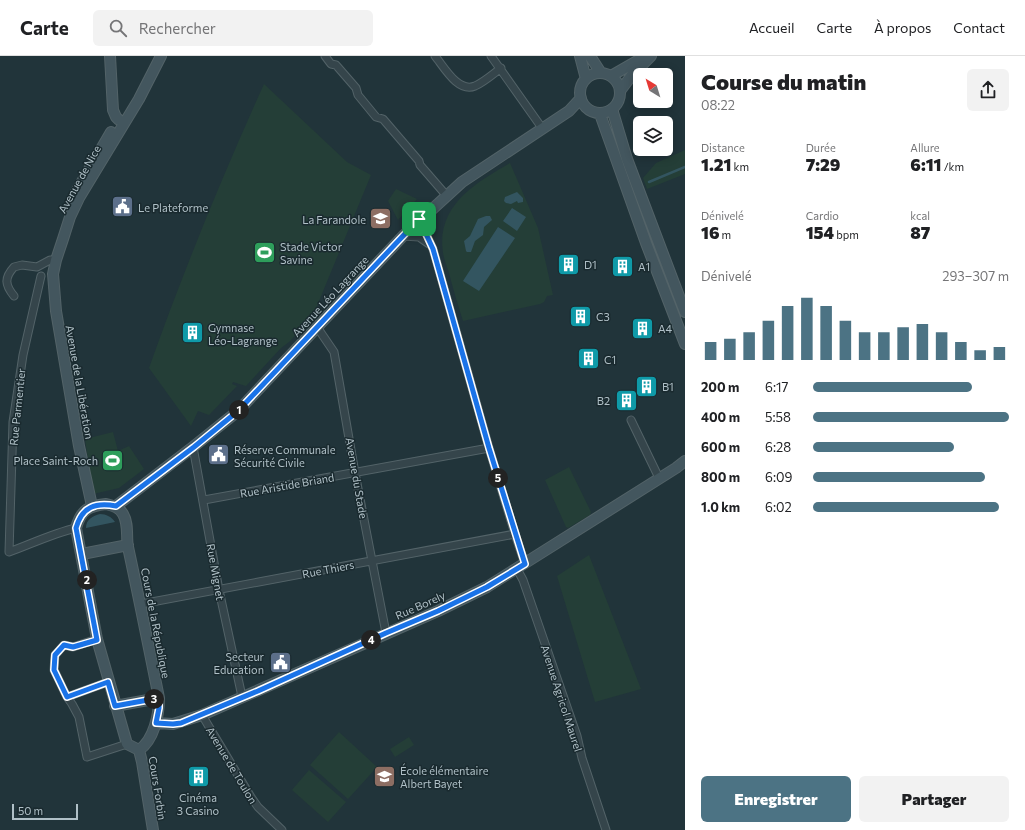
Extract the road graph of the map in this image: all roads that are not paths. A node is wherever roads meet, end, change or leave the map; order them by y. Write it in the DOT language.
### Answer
graph roads {
  1 [pos="110,56"];
  2 [pos="161,56"];
  3 [pos="325,56"];
  4 [pos="435,56"];
  5 [pos="491,56"];
  6 [pos="580,56"];
  7 [pos="590,56"];
  8 [pos="645,56"];
  9 [pos="651,56"];
  10 [pos="501,68"];
  11 [pos="601,73"];
  12 [pos="150,75"];
  13 [pos="611,76"];
  14 [pos="586,79"];
  15 [pos="620,91"];
  16 [pos="581,98"];
  17 [pos="587,108"];
  18 [pos="612,109"];
  19 [pos="569,111"];
  20 [pos="600,114"];
  21 [pos="119,120"];
  22 [pos="542,128"];
  23 [pos="446,196"];
  24 [pos="419,219"];
  25 [pos="403,236"];
  26 [pos="429,244"];
  27 [pos="56,260"];
  28 [pos="37,267"];
  29 [pos="53,274"];
  30 [pos="41,276"];
  31 [pos="14,296"];
  32 [pos="685,312"];
  33 [pos="317,327"];
  34 [pos="685,344"];
  35 [pos="631,420"];
  36 [pos="194,447"];
  37 [pos="489,448"];
  38 [pos="685,461"];
  39 [pos="680,467"];
  40 [pos="355,473"];
  41 [pos="659,478"];
  42 [pos="204,500"];
  43 [pos="92,506"];
  44 [pos="116,506"];
  45 [pos="76,528"];
  46 [pos="515,534"];
  47 [pos="128,545"];
  48 [pos="82,554"];
  49 [pos="373,561"];
  50 [pos="521,566"];
  51 [pos="219,590"];
  52 [pos="141,604"];
  53 [pos="386,633"];
  54 [pos="97,640"];
  55 [pos="108,682"];
  56 [pos="67,697"];
  57 [pos="244,697"];
  58 [pos="159,698"];
  59 [pos="115,706"];
  60 [pos="202,715"];
  61 [pos="156,723"];
  62 [pos="127,744"];
  63 [pos="139,750"];
  64 [pos="606,829"];
  65 [pos="153,830"];
  66 [pos="282,830"];
  1 -- 21 [label="main road"];
  2 -- 12 [label="main road, Avenue de Nice"];
  3 -- 23 [label="street"];
  4 -- 10 [label="street"];
  5 -- 10 [label="street"];
  6 -- 14 [label="main road"];
  7 -- 11 [label="main road"];
  8 -- 13 [label="main road"];
  9 -- 15 [label="main road"];
  10 -- 22 [label="street"];
  11 -- 13 [label="main road"];
  11 -- 14 [label="main road"];
  12 -- 21 [label="main road, Avenue de Nice"];
  12 -- 27 [label="main road, Avenue de Nice"];
  13 -- 15 [label="main road"];
  14 -- 16 [label="main road"];
  15 -- 18 [label="main road"];
  16 -- 17 [label="main road"];
  16 -- 19 [label="main road, Avenue Léo Lagrange"];
  17 -- 19 [label="main road, Avenue Léo Lagrange"];
  17 -- 20 [label="main road"];
  18 -- 20 [label="main road"];
  18 -- 32 [label="main road"];
  19 -- 22 [label="main road, Avenue Léo Lagrange"];
  20 -- 34 [label="main road"];
  21 -- 27 [label="main road, Avenue de Nice"];
  22 -- 23 [label="main road, Avenue Léo Lagrange"];
  23 -- 24 [label="main road, Avenue Léo Lagrange"];
  24 -- 25 [label="main road, Avenue Léo Lagrange"];
  24 -- 26 [label="street, Avenue Agricol Maurel"];
  25 -- 26 [label="street"];
  25 -- 33 [label="main road, Avenue Léo Lagrange"];
  26 -- 37 [label="street, Avenue Agricol Maurel"];
  27 -- 28 [label="street"];
  27 -- 29 [label="main road, Avenue de la Libération"];
  28 -- 30 [label="street"];
  28 -- 31 [label="street"];
  29 -- 30 [label="street"];
  29 -- 43 [label="main road, Avenue de la Libération"];
  30 -- 45 [label="street, Rue Parmentier"];
  33 -- 36 [label="main road, Avenue Léo Lagrange"];
  33 -- 40 [label="street, Avenue du Stade"];
  35 -- 41 [label="street"];
  36 -- 42 [label="street, Rue Mignet"];
  36 -- 44 [label="main road, Avenue Léo Lagrange"];
  37 -- 40 [label="street, Rue Aristide Briand"];
  37 -- 46 [label="street, Avenue Agricol Maurel"];
  38 -- 39 [label="main road, Rue Borely"];
  39 -- 41 [label="main road, Rue Borely"];
  40 -- 42 [label="street, Rue Aristide Briand"];
  40 -- 49 [label="street, Avenue du Stade"];
  41 -- 50 [label="main road, Rue Borely"];
  42 -- 51 [label="street, Rue Mignet"];
  43 -- 44 [label="main road"];
  43 -- 45 [label="main road"];
  44 -- 47 [label="main road, Cours de la République"];
  45 -- 48 [label="main road"];
  46 -- 49 [label="street, Rue Thiers"];
  46 -- 50 [label="street, Avenue Agricol Maurel"];
  47 -- 48 [label="main road"];
  47 -- 52 [label="main road, Cours de la République"];
  48 -- 54 [label="main road"];
  49 -- 51 [label="street, Rue Thiers"];
  49 -- 53 [label="street, Avenue du Stade"];
  50 -- 53 [label="main road, Rue Borely"];
  50 -- 64 [label="street, Avenue Agricol Maurel"];
  51 -- 52 [label="street, Rue Thiers"];
  51 -- 57 [label="street, Rue Mignet"];
  52 -- 58 [label="main road, Cours de la République"];
  53 -- 57 [label="main road, Rue Borely"];
  54 -- 55 [label="main road"];
  54 -- 56 [label="street"];
  55 -- 56 [label="street"];
  55 -- 59 [label="main road"];
  56 -- 62 [label="street"];
  57 -- 60 [label="main road, Rue Borely"];
  58 -- 59 [label="main road"];
  58 -- 61 [label="main road, Cours de la République"];
  59 -- 62 [label="main road"];
  60 -- 61 [label="main road, Rue Borely"];
  60 -- 66 [label="street, Avenue de Toulon"];
  61 -- 63 [label="main road, Cours de la République"];
  62 -- 63 [label="main road"];
  63 -- 65 [label="main road, Cours Forbin"];
}
